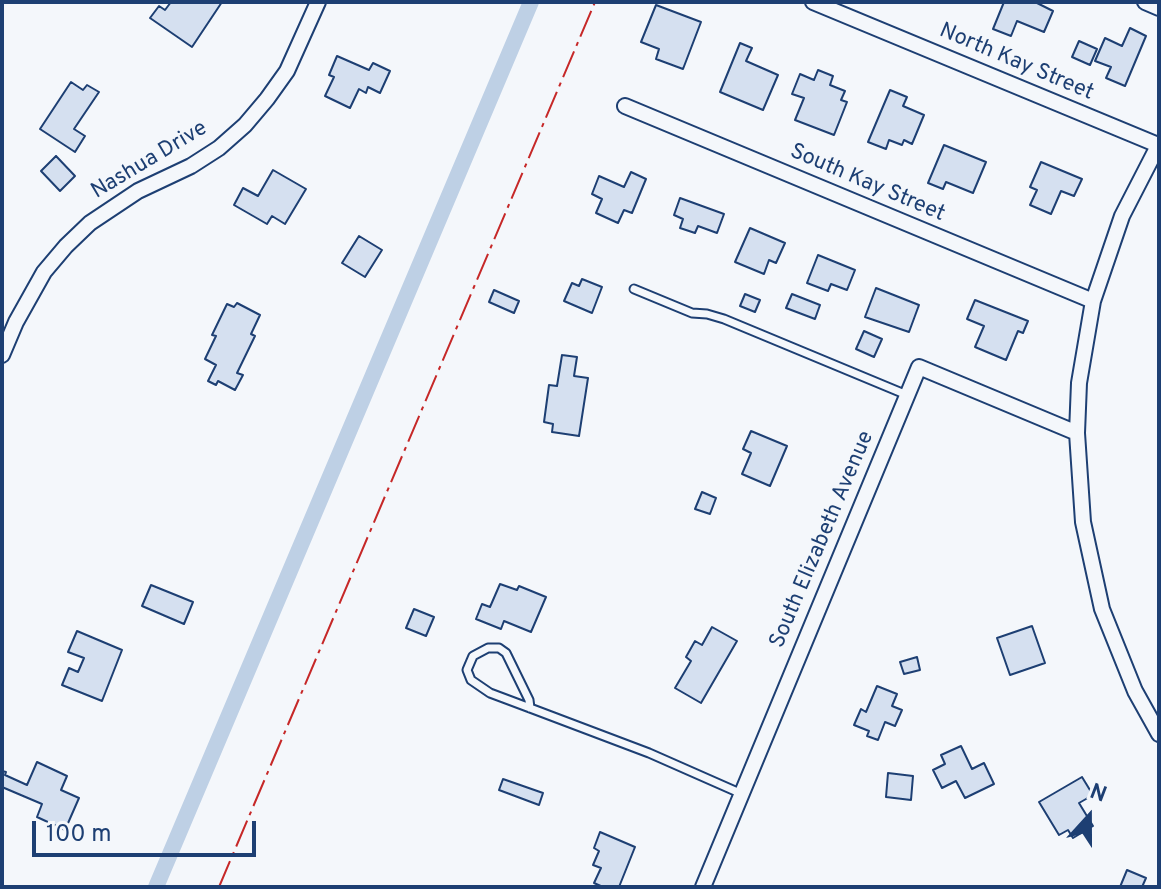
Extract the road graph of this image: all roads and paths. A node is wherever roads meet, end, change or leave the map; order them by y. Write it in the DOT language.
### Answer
graph roads {
  1 [pos="318,2"];
  2 [pos="813,2"];
  3 [pos="1145,2"];
  4 [pos="1159,8"];
  5 [pos="625,106"];
  6 [pos="1159,145"];
  7 [pos="634,289"];
  8 [pos="1093,301"];
  9 [pos="2,355"];
  10 [pos="908,395"];
  11 [pos="1077,433"];
  12 [pos="530,708"];
  13 [pos="1159,734"];
  14 [pos="742,794"];
  15 [pos="703,887"];
  1 -- 9 [label="street, Nashua Drive"];
  2 -- 6 [label="street, North Kay Street"];
  3 -- 4 [label="street"];
  5 -- 8 [label="street, South Kay Street"];
  6 -- 8 [label="street"];
  7 -- 10 [label="lane"];
  8 -- 11 [label="street"];
  10 -- 11 [label="street, South Elizabeth Avenue"];
  10 -- 14 [label="street, South Elizabeth Avenue"];
  11 -- 13 [label="street"];
  12 -- 12 [label="lane"];
  12 -- 14 [label="lane"];
  14 -- 15 [label="street, South Elizabeth Avenue"];
}
